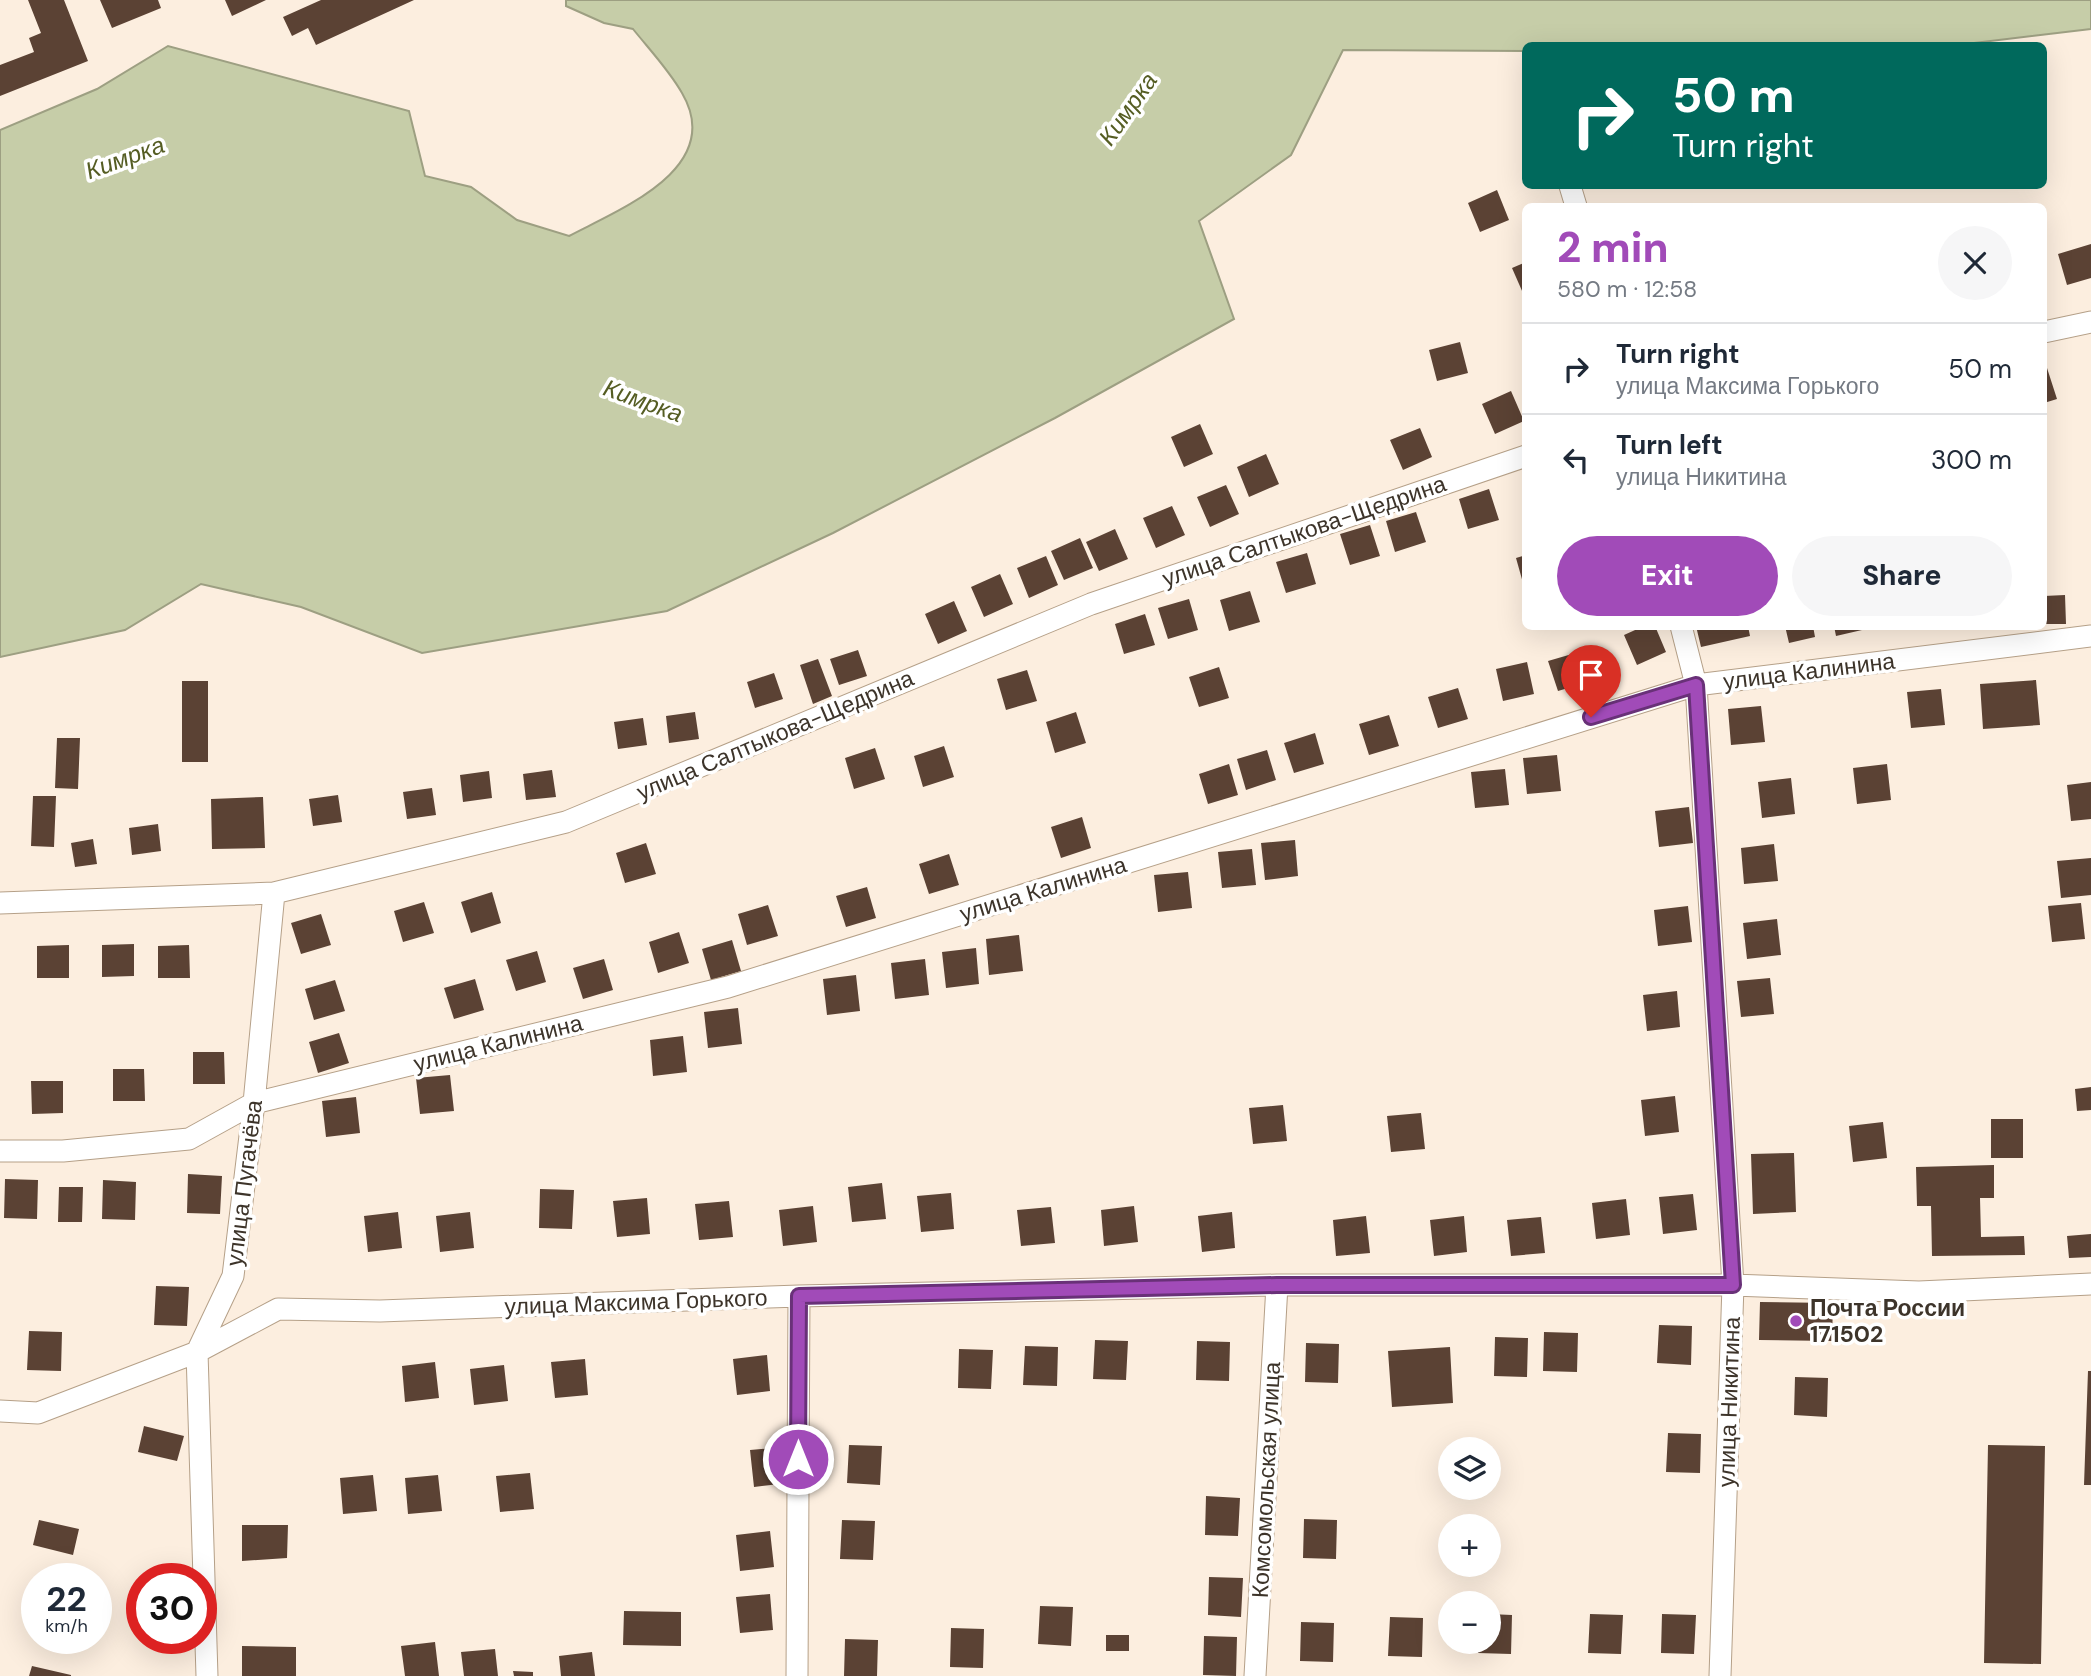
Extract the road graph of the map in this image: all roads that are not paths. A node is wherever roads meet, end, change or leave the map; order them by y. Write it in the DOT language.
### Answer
graph roads {
  1 [pos="2091,322"];
  2 [pos="2047,331"];
  3 [pos="1522,457"];
  4 [pos="1682,630"];
  5 [pos="2091,636"];
  6 [pos="1696,685"];
  7 [pos="274,892"];
  8 [pos="0,903"];
  9 [pos="254,1103"];
  10 [pos="0,1151"];
  11 [pos="2091,1284"];
  12 [pos="1277,1285"];
  13 [pos="1733,1285"];
  14 [pos="799,1296"];
  15 [pos="197,1352"];
  16 [pos="0,1410"];
  17 [pos="208,1676"];
  18 [pos="797,1676"];
  19 [pos="1255,1676"];
  20 [pos="1720,1676"];
  1 -- 2 [label="street"];
  3 -- 7 [label="street, улица Салтыкова-Щедрина"];
  4 -- 6 [label="street, улица Никитина"];
  5 -- 6 [label="street, улица Калинина"];
  6 -- 9 [label="street, улица Калинина"];
  6 -- 13 [label="street, улица Никитина"];
  7 -- 8 [label="street, улица Салтыкова-Щедрина"];
  7 -- 9 [label="street, улица Пугачёва"];
  9 -- 10 [label="street, улица Калинина"];
  9 -- 15 [label="street, улица Пугачёва"];
  11 -- 13 [label="street, улица Максима Горького"];
  12 -- 13 [label="street, улица Максима Горького"];
  12 -- 14 [label="street, улица Максима Горького"];
  12 -- 19 [label="street, Комсомольская улица"];
  13 -- 20 [label="street, улица Никитина"];
  14 -- 15 [label="street, улица Максима Горького"];
  14 -- 18 [label="street"];
  15 -- 16 [label="street, улица Максима Горького"];
  15 -- 17 [label="street, улица Пугачёва"];
}
